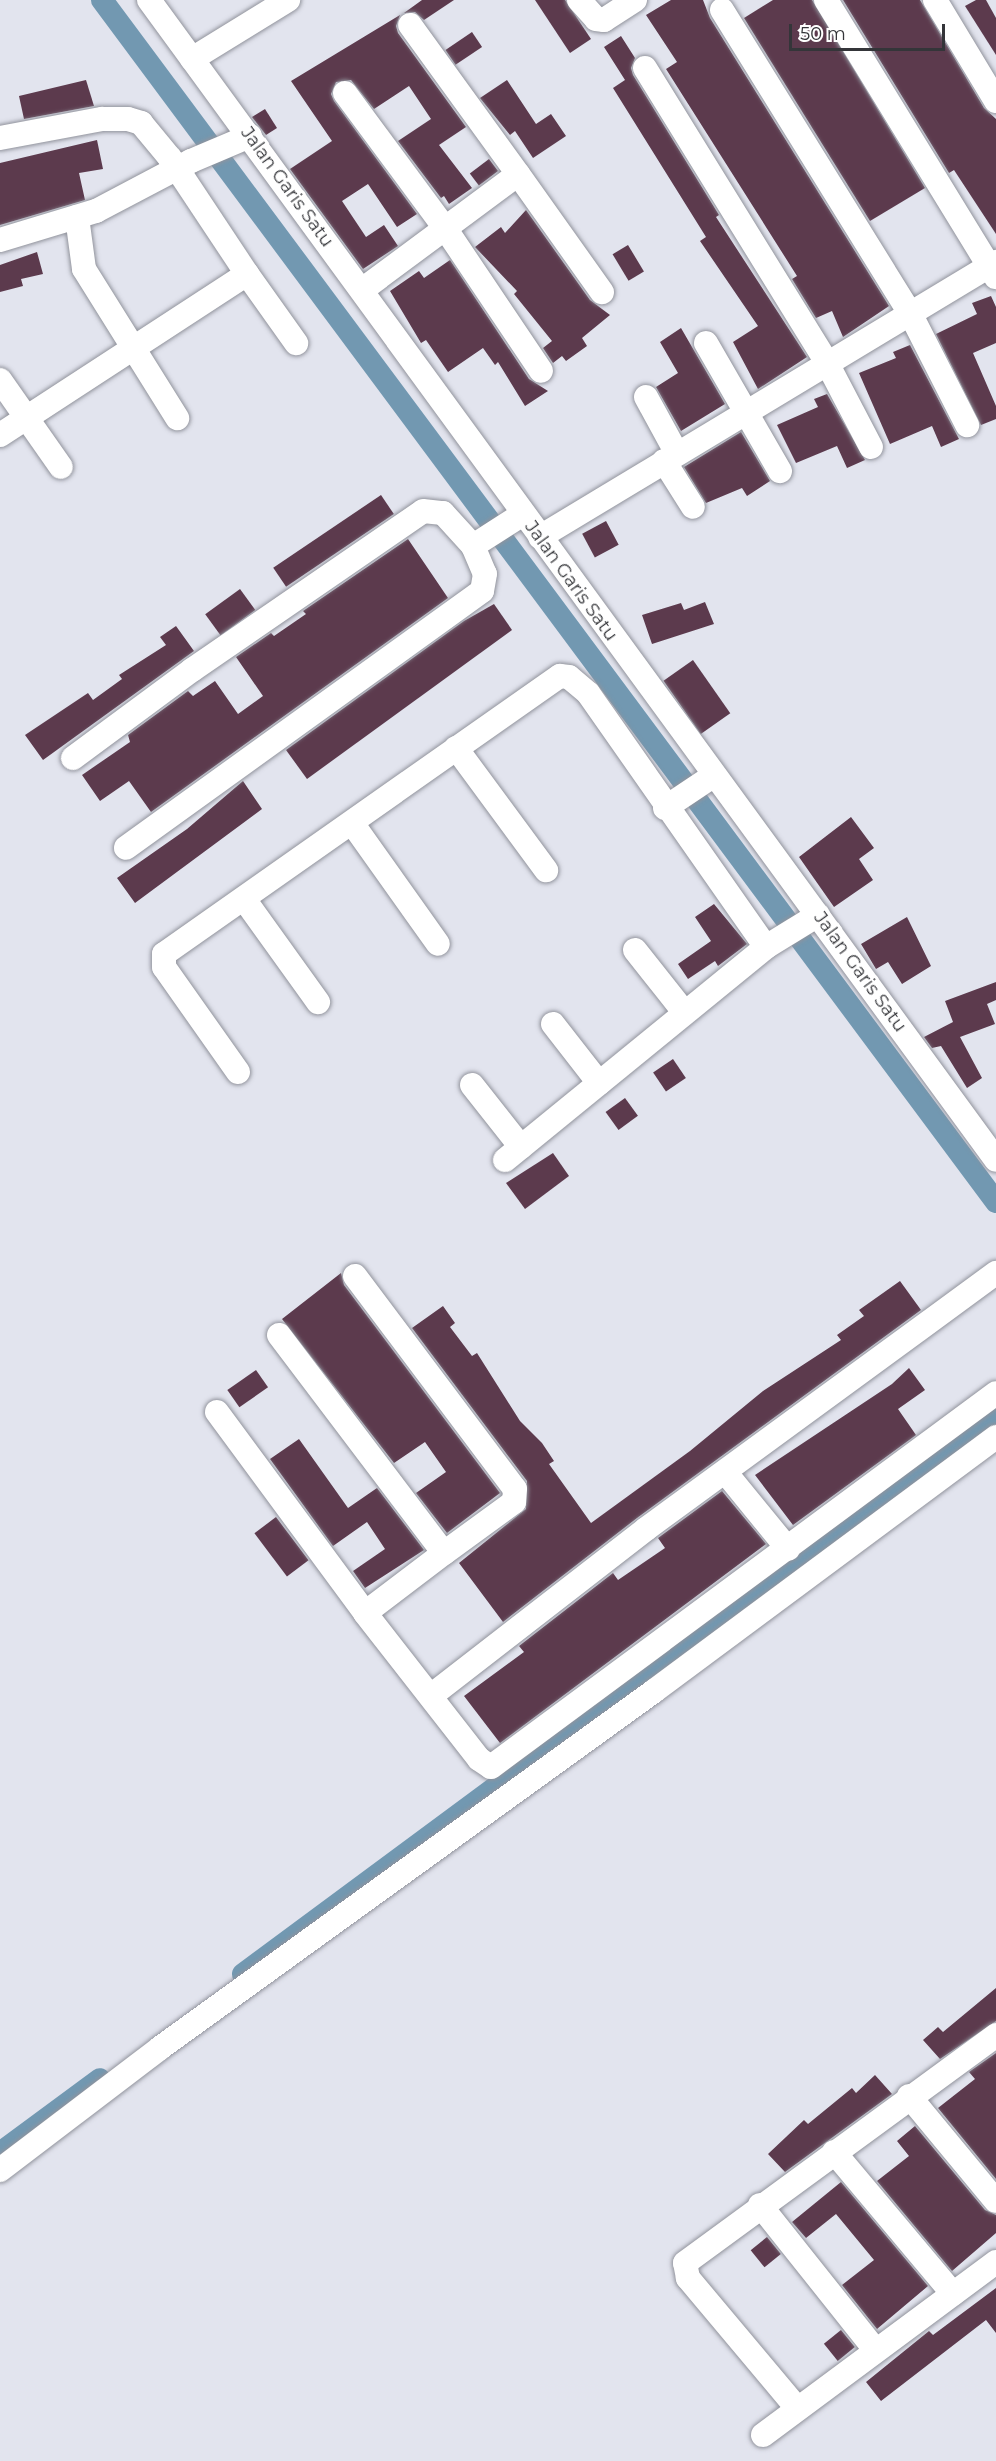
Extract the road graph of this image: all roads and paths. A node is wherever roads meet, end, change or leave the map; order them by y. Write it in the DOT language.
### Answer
graph roads {
  1 [pos="149,0"];
  2 [pos="288,0"];
  3 [pos="579,0"];
  4 [pos="635,0"];
  5 [pos="826,0"];
  6 [pos="935,0"];
  7 [pos="722,10"];
  8 [pos="410,24"];
  9 [pos="192,59"];
  10 [pos="645,68"];
  11 [pos="345,93"];
  12 [pos="996,101"];
  13 [pos="0,138"];
  14 [pos="241,140"];
  15 [pos="184,165"];
  16 [pos="518,174"];
  17 [pos="77,217"];
  18 [pos="445,228"];
  19 [pos="0,240"];
  20 [pos="994,268"];
  21 [pos="247,274"];
  22 [pos="362,290"];
  23 [pos="602,292"];
  24 [pos="910,313"];
  25 [pos="296,343"];
  26 [pos="706,343"];
  27 [pos="134,350"];
  28 [pos="826,361"];
  29 [pos="541,370"];
  30 [pos="0,380"];
  31 [pos="646,397"];
  32 [pos="746,411"];
  33 [pos="177,418"];
  34 [pos="26,420"];
  35 [pos="967,425"];
  36 [pos="0,435"];
  37 [pos="871,447"];
  38 [pos="670,457"];
  39 [pos="61,468"];
  40 [pos="780,471"];
  41 [pos="693,507"];
  42 [pos="519,517"];
  43 [pos="540,537"];
  44 [pos="479,542"];
  45 [pos="456,748"];
  46 [pos="73,758"];
  47 [pos="708,779"];
  48 [pos="670,805"];
  49 [pos="352,823"];
  50 [pos="126,848"];
  51 [pos="546,870"];
  52 [pos="244,899"];
  53 [pos="813,918"];
  54 [pos="438,944"];
  55 [pos="772,944"];
  56 [pos="635,950"];
  57 [pos="318,1002"];
  58 [pos="685,1013"];
  59 [pos="553,1024"];
  60 [pos="238,1072"];
  61 [pos="599,1083"];
  62 [pos="472,1084"];
  63 [pos="996,1160"];
  64 [pos="996,1273"];
  65 [pos="355,1276"];
  66 [pos="279,1335"];
  67 [pos="996,1393"];
  68 [pos="217,1412"];
  69 [pos="996,1437"];
  70 [pos="726,1473"];
  71 [pos="788,1549"];
  72 [pos="444,1553"];
  73 [pos="365,1613"];
  74 [pos="432,1695"];
  75 [pos="994,2041"];
  76 [pos="909,2096"];
  77 [pos="834,2152"];
  78 [pos="0,2170"];
  79 [pos="996,2200"];
  80 [pos="760,2205"];
  81 [pos="996,2262"];
  82 [pos="953,2294"];
  83 [pos="876,2351"];
  84 [pos="797,2408"];
  85 [pos="763,2435"];
  1 -- 9 [label="street, Jalan Garis Satu"];
  2 -- 9 [label="street"];
  3 -- 4 [label="street"];
  5 -- 20 [label="street"];
  6 -- 12 [label="street"];
  7 -- 24 [label="street"];
  8 -- 16 [label="street"];
  9 -- 14 [label="street, Jalan Garis Satu"];
  10 -- 28 [label="street"];
  11 -- 18 [label="street"];
  13 -- 15 [label="street"];
  14 -- 15 [label="street"];
  14 -- 22 [label="street, Jalan Garis Satu"];
  15 -- 17 [label="street"];
  15 -- 21 [label="street"];
  16 -- 18 [label="street"];
  16 -- 23 [label="street"];
  17 -- 19 [label="street"];
  17 -- 27 [label="street"];
  18 -- 22 [label="street"];
  18 -- 29 [label="street"];
  20 -- 24 [label="street"];
  21 -- 25 [label="street"];
  21 -- 27 [label="street"];
  22 -- 42 [label="street, Jalan Garis Satu"];
  24 -- 28 [label="street"];
  24 -- 35 [label="street"];
  26 -- 32 [label="street"];
  27 -- 33 [label="street"];
  27 -- 34 [label="street"];
  28 -- 32 [label="street"];
  28 -- 37 [label="street"];
  30 -- 34 [label="street"];
  31 -- 38 [label="street"];
  32 -- 38 [label="street"];
  32 -- 40 [label="street"];
  34 -- 36 [label="street"];
  34 -- 39 [label="street"];
  38 -- 41 [label="street"];
  38 -- 43 [label="street"];
  42 -- 43 [label="street, Jalan Garis Satu"];
  42 -- 44 [label="street"];
  43 -- 47 [label="street, Jalan Garis Satu"];
  44 -- 46 [label="street"];
  44 -- 50 [label="street"];
  45 -- 48 [label="street"];
  45 -- 49 [label="street"];
  45 -- 51 [label="street"];
  47 -- 48 [label="street"];
  47 -- 53 [label="street, Jalan Garis Satu"];
  48 -- 55 [label="street"];
  49 -- 52 [label="street"];
  49 -- 54 [label="street"];
  52 -- 57 [label="street"];
  52 -- 60 [label="street"];
  53 -- 55 [label="street"];
  53 -- 63 [label="street, Jalan Garis Satu"];
  55 -- 58 [label="street"];
  56 -- 58 [label="street"];
  58 -- 61 [label="street"];
  59 -- 61 [label="street"];
  61 -- 62 [label="street"];
  64 -- 70 [label="street"];
  65 -- 72 [label="street"];
  66 -- 72 [label="street"];
  67 -- 71 [label="street"];
  68 -- 73 [label="street"];
  69 -- 78 [label="street"];
  70 -- 71 [label="street"];
  70 -- 74 [label="street"];
  71 -- 74 [label="street"];
  72 -- 73 [label="street"];
  73 -- 74 [label="street"];
  75 -- 76 [label="street"];
  76 -- 77 [label="street"];
  76 -- 79 [label="street"];
  77 -- 80 [label="street"];
  77 -- 82 [label="street"];
  80 -- 83 [label="street"];
  80 -- 84 [label="street"];
  81 -- 82 [label="street"];
  82 -- 83 [label="street"];
  83 -- 84 [label="street"];
  84 -- 85 [label="street"];
}
